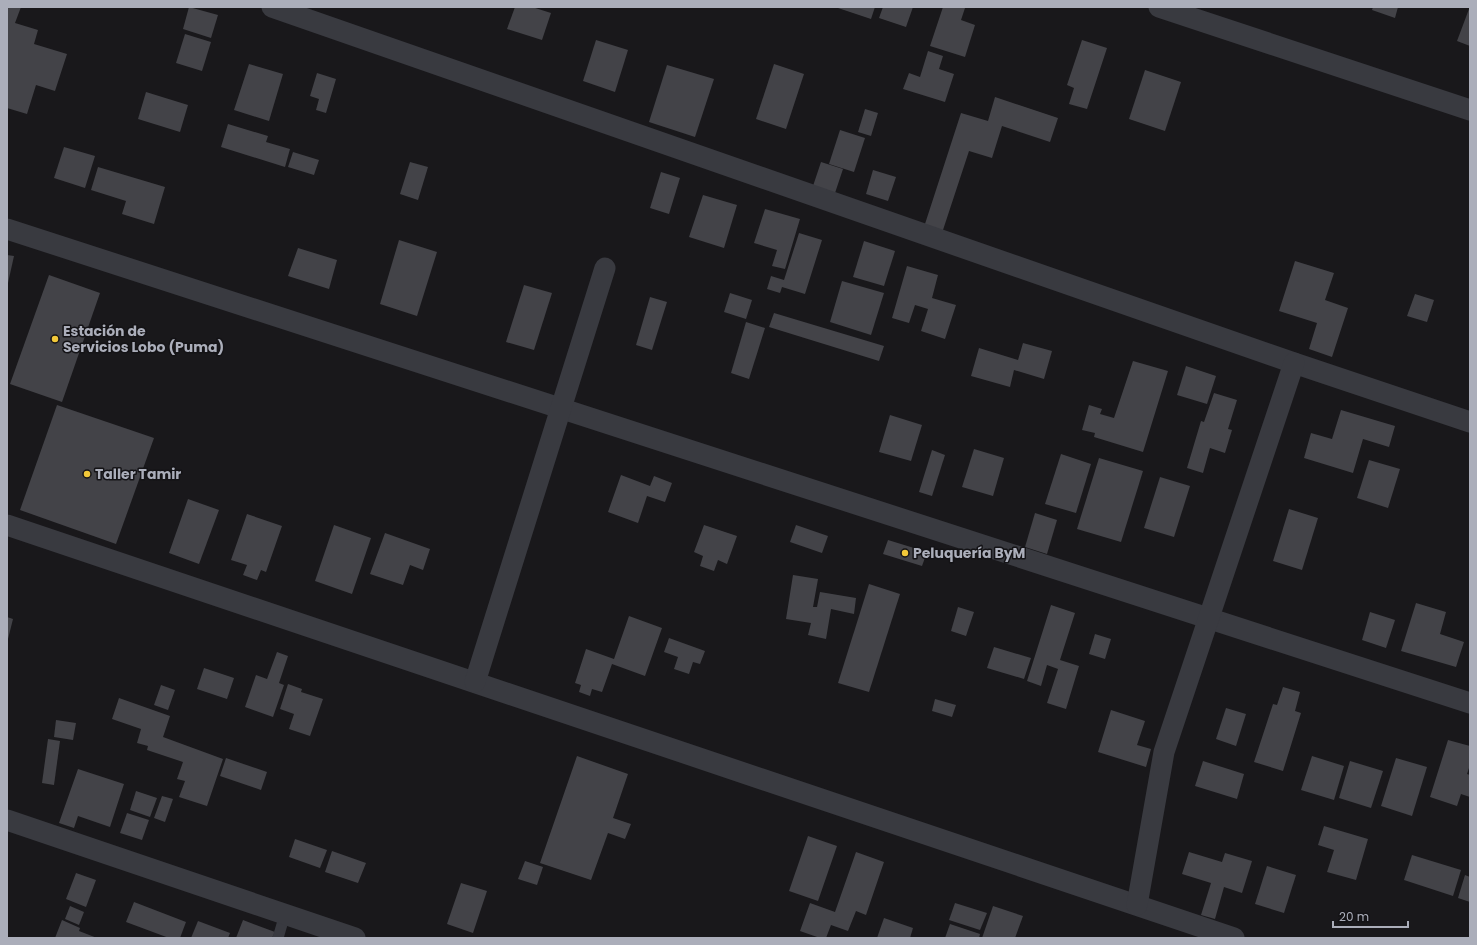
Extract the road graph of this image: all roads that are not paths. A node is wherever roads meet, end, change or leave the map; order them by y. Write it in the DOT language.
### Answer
graph roads {
  1 [pos="272,7"];
  2 [pos="1159,7"];
  3 [pos="1470,110"];
  4 [pos="7,229"];
  5 [pos="605,268"];
  6 [pos="1294,363"];
  7 [pos="561,409"];
  8 [pos="1470,422"];
  9 [pos="7,525"];
  10 [pos="1209,620"];
  11 [pos="475,682"];
  12 [pos="1470,703"];
  13 [pos="7,820"];
  14 [pos="1137,905"];
  15 [pos="285,914"];
  16 [pos="278,938"];
  17 [pos="356,938"];
  18 [pos="1234,938"];
  1 -- 6 [label="street"];
  2 -- 3 [label="street"];
  4 -- 7 [label="street"];
  5 -- 7 [label="street"];
  6 -- 8 [label="street"];
  6 -- 10 [label="street"];
  7 -- 10 [label="street"];
  7 -- 11 [label="street"];
  9 -- 11 [label="street"];
  10 -- 12 [label="street"];
  10 -- 14 [label="street"];
  11 -- 14 [label="street"];
  13 -- 15 [label="street"];
  14 -- 18 [label="street"];
  15 -- 16 [label="lane"];
  15 -- 17 [label="street"];
}
